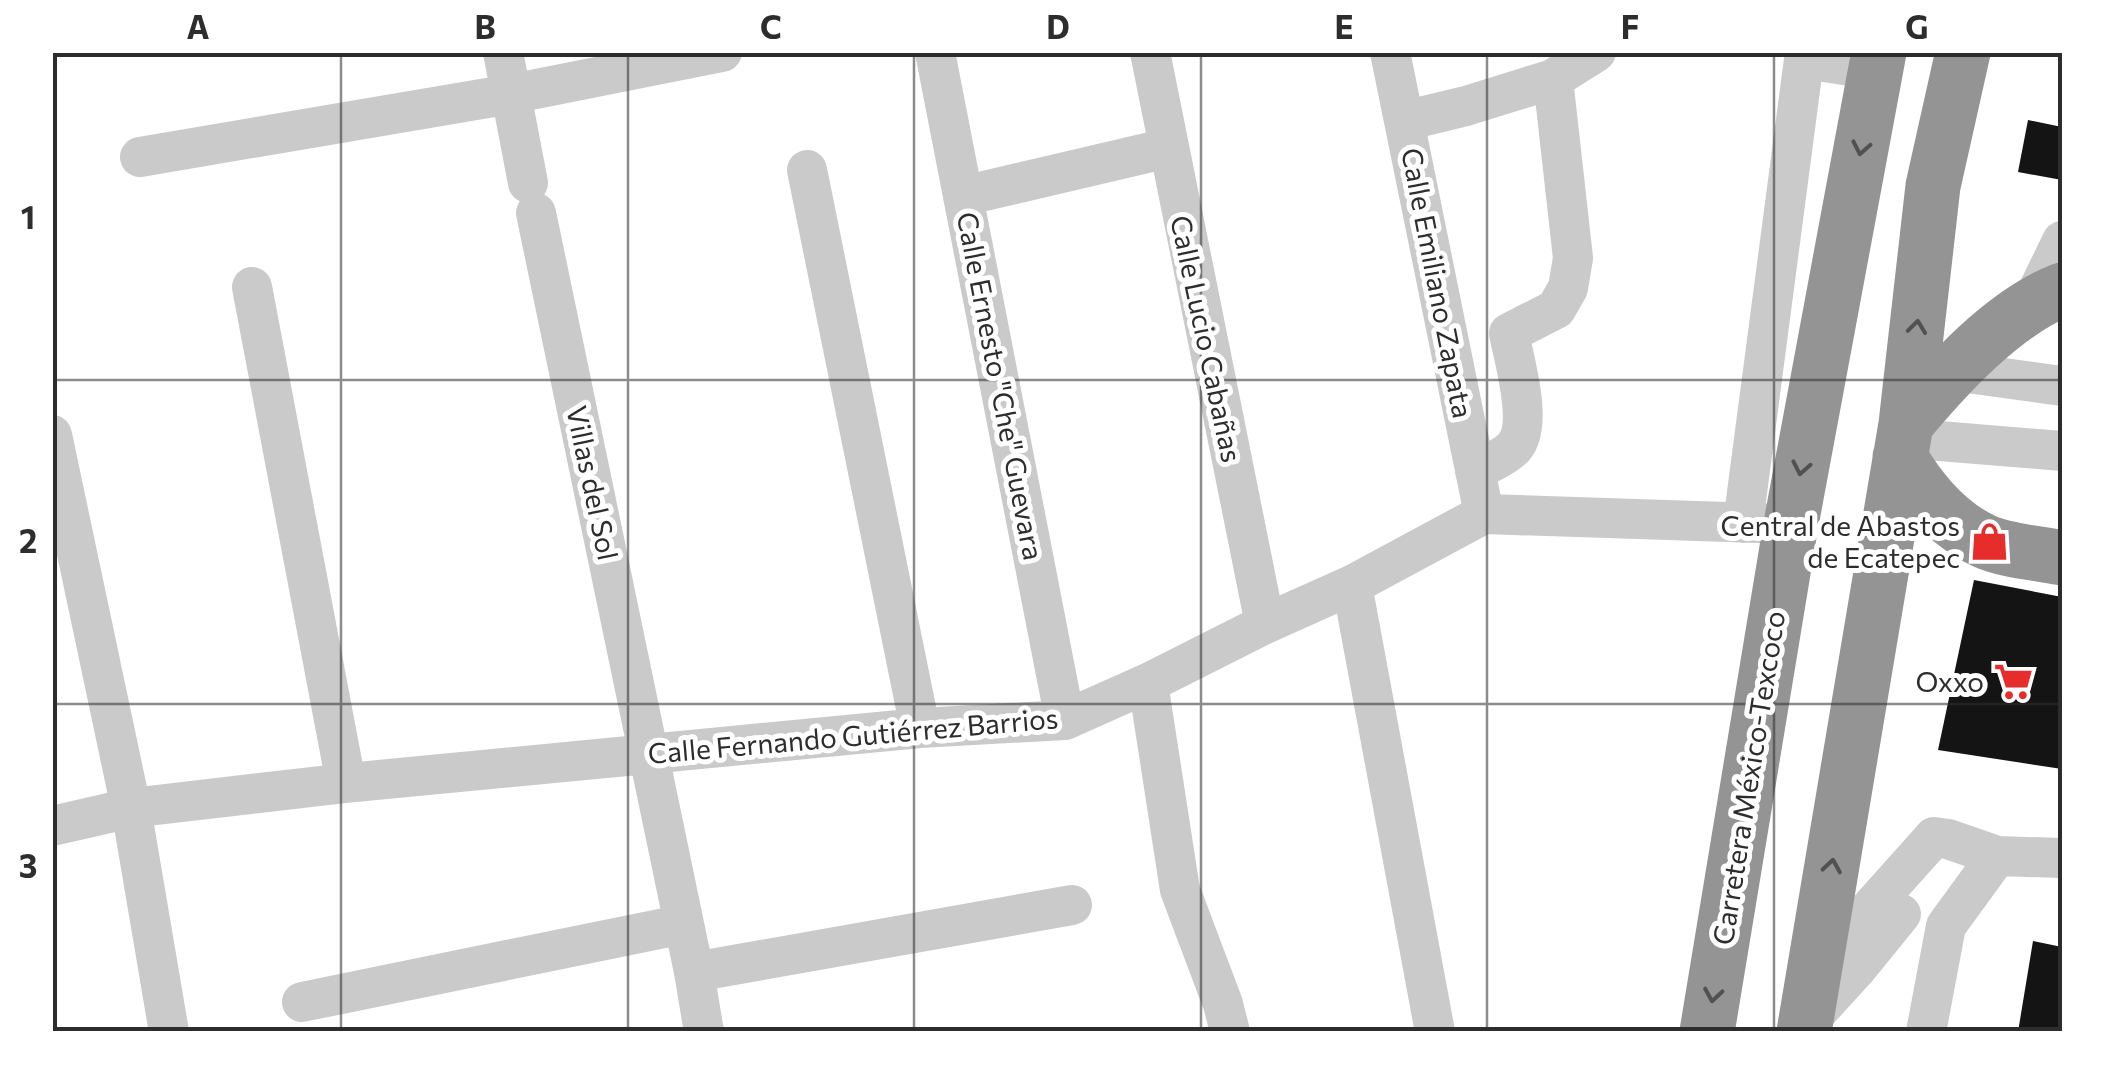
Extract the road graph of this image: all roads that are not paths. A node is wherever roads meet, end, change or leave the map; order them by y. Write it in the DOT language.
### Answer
graph roads {
  1 [pos="503,52"];
  2 [pos="722,52"];
  3 [pos="935,52"];
  4 [pos="1150,52"];
  5 [pos="1390,52"];
  6 [pos="1596,52"];
  7 [pos="1963,52"];
  8 [pos="1805,56"];
  9 [pos="1878,62"];
  10 [pos="1553,79"];
  11 [pos="511,94"];
  12 [pos="1404,122"];
  13 [pos="1168,148"];
  14 [pos="140,157"];
  15 [pos="807,170"];
  16 [pos="963,196"];
  17 [pos="2062,241"];
  18 [pos="1778,260"];
  19 [pos="1840,264"];
  20 [pos="252,287"];
  21 [pos="2046,299"];
  22 [pos="1953,372"];
  23 [pos="2062,386"];
  24 [pos="52,435"];
  25 [pos="1903,439"];
  26 [pos="2062,451"];
  27 [pos="1475,471"];
  28 [pos="1484,514"];
  29 [pos="1767,524"];
  30 [pos="2062,558"];
  31 [pos="68,582"];
  32 [pos="1352,585"];
  33 [pos="1265,624"];
  34 [pos="1148,683"];
  35 [pos="1065,720"];
  36 [pos="920,728"];
  37 [pos="648,754"];
  38 [pos="346,783"];
  39 [pos="131,808"];
  40 [pos="52,826"];
  41 [pos="1955,843"];
  42 [pos="1997,856"];
  43 [pos="2062,858"];
  44 [pos="1072,904"];
  45 [pos="684,924"];
  46 [pos="1814,970"];
  47 [pos="694,972"];
  48 [pos="302,1002"];
  49 [pos="1804,1028"];
  50 [pos="163,1030"];
  51 [pos="704,1032"];
  52 [pos="1230,1032"];
  53 [pos="1435,1032"];
  54 [pos="1706,1032"];
  55 [pos="1926,1032"];
  1 -- 11 [label="street, Villas del Sol"];
  2 -- 11 [label="street"];
  3 -- 16 [label="street, Calle Ernesto \"Che\" Guevara"];
  4 -- 13 [label="street, Calle Lucio Cabañas"];
  5 -- 12 [label="street, Calle Emiliano Zapata"];
  6 -- 10 [label="street"];
  25 -- 7 [label="highway, one-way"];
  8 -- 9 [label="street"];
  8 -- 18 [label="street"];
  9 -- 19 [label="highway, Carretera México-Texcoco, one-way"];
  10 -- 12 [label="street"];
  10 -- 27 [label="street"];
  11 -- 14 [label="street"];
  11 -- 37 [label="street, Villas del Sol"];
  12 -- 27 [label="street, Calle Emiliano Zapata"];
  13 -- 16 [label="street"];
  13 -- 33 [label="street, Calle Lucio Cabañas"];
  15 -- 36 [label="street"];
  16 -- 35 [label="street, Calle Ernesto \"Che\" Guevara"];
  17 -- 21 [label="street"];
  18 -- 19 [label="street"];
  18 -- 29 [label="street"];
  19 -- 29 [label="highway, Carretera México-Texcoco, one-way"];
  20 -- 38 [label="street"];
  21 -- 22 [label="highway"];
  22 -- 23 [label="street"];
  22 -- 25 [label="highway"];
  24 -- 31 [label="street"];
  25 -- 26 [label="street"];
  25 -- 30 [label="highway"];
  46 -- 25 [label="highway, one-way"];
  27 -- 28 [label="street, Calle Emiliano Zapata"];
  28 -- 29 [label="street"];
  28 -- 32 [label="street, Calle Fernando Gutiérrez Barrios"];
  29 -- 54 [label="highway, Carretera México-Texcoco, one-way"];
  31 -- 39 [label="street"];
  32 -- 33 [label="street, Calle Fernando Gutiérrez Barrios"];
  32 -- 53 [label="street"];
  33 -- 34 [label="street, Calle Fernando Gutiérrez Barrios"];
  34 -- 35 [label="street, Calle Fernando Gutiérrez Barrios"];
  34 -- 52 [label="street"];
  35 -- 36 [label="street, Calle Fernando Gutiérrez Barrios"];
  36 -- 37 [label="street, Calle Fernando Gutiérrez Barrios"];
  37 -- 38 [label="street, Calle Fernando Gutiérrez Barrios"];
  37 -- 45 [label="street, Villas del Sol"];
  38 -- 39 [label="street, Calle Fernando Gutiérrez Barrios"];
  39 -- 40 [label="street, Calle Fernando Gutiérrez Barrios"];
  39 -- 50 [label="street"];
  41 -- 42 [label="street"];
  41 -- 46 [label="street"];
  41 -- 49 [label="street"];
  42 -- 43 [label="street"];
  42 -- 55 [label="street"];
  44 -- 47 [label="street"];
  45 -- 47 [label="street, Villas del Sol"];
  45 -- 48 [label="street"];
  46 -- 49 [label="highway"];
  47 -- 51 [label="street, Villas del Sol"];
}
